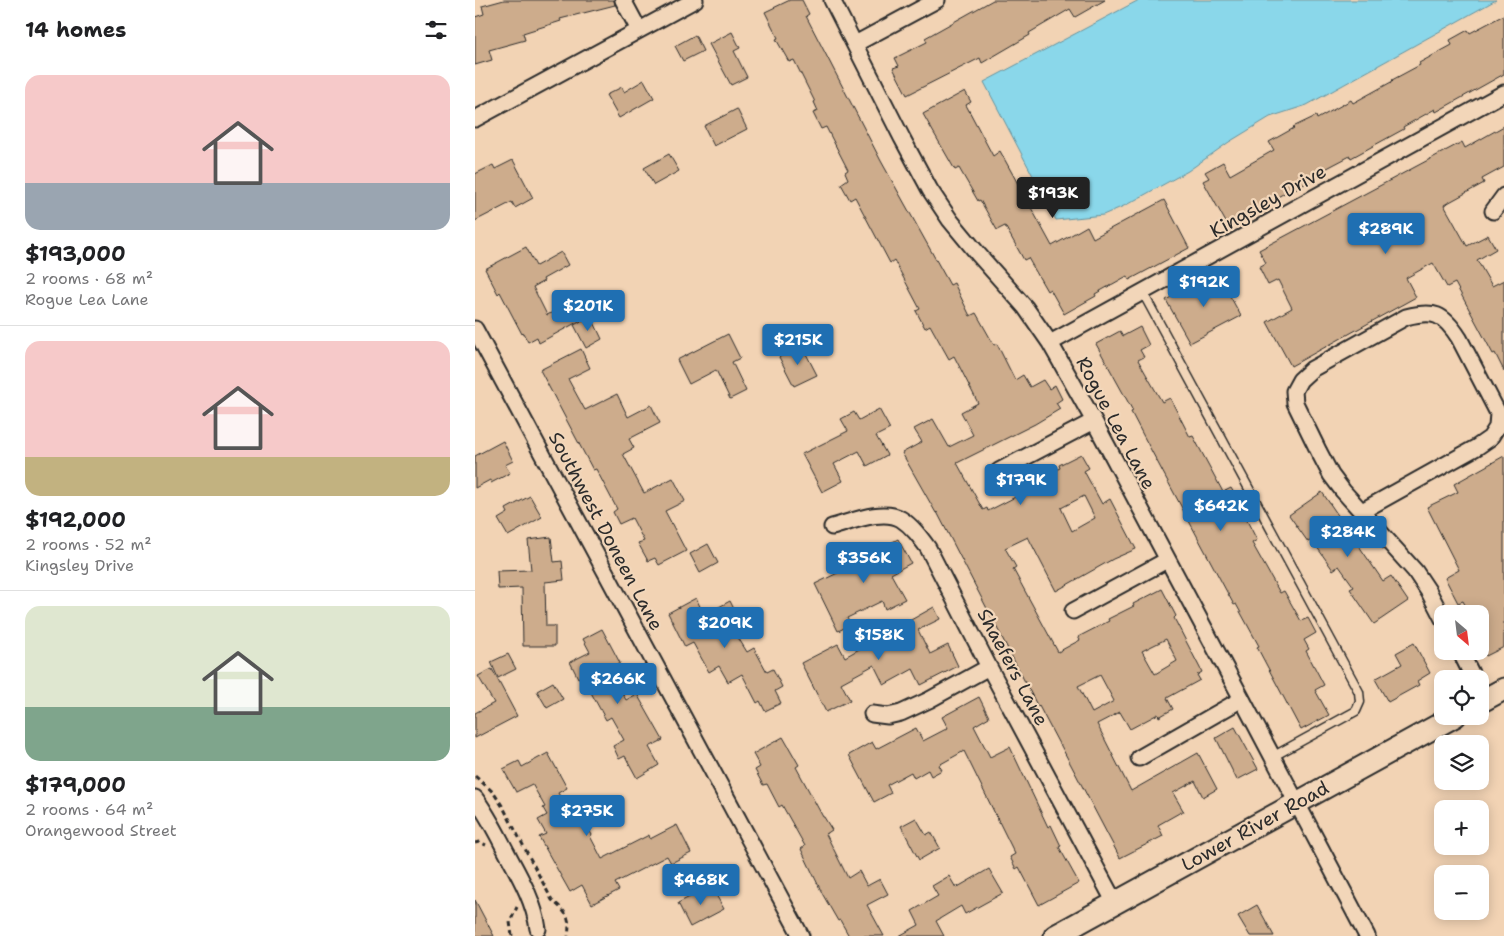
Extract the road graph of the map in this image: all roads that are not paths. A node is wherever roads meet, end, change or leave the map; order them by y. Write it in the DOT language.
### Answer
graph roads {
  1 [pos="623,0"];
  2 [pos="695,0"];
  3 [pos="832,0"];
  4 [pos="937,0"];
  5 [pos="639,30"];
  6 [pos="855,44"];
  7 [pos="1504,93"];
  8 [pos="475,119"];
  9 [pos="1504,196"];
  10 [pos="1493,211"];
  11 [pos="1143,293"];
  12 [pos="475,329"];
  13 [pos="1051,344"];
  14 [pos="1094,421"];
  15 [pos="999,471"];
  16 [pos="1362,511"];
  17 [pos="832,527"];
  18 [pos="1167,560"];
  19 [pos="1436,605"];
  20 [pos="1073,611"];
  21 [pos="989,667"];
  22 [pos="1504,689"];
  23 [pos="1489,695"];
  24 [pos="1242,699"];
  25 [pos="872,714"];
  26 [pos="1439,725"];
  27 [pos="1272,757"];
  28 [pos="1139,758"];
  29 [pos="475,798"];
  30 [pos="1296,804"];
  31 [pos="481,818"];
  32 [pos="1115,903"];
  33 [pos="538,929"];
  34 [pos="801,936"];
  35 [pos="1055,936"];
  36 [pos="1367,936"];
  1 -- 5 [label="street"];
  2 -- 5 [label="street"];
  3 -- 6 [label="street, Rogue Lea Lane"];
  4 -- 6 [label="street"];
  5 -- 8 [label="street"];
  6 -- 13 [label="street, Rogue Lea Lane"];
  7 -- 11 [label="street, Kingsley Drive"];
  9 -- 10 [label="street"];
  11 -- 13 [label="street, Kingsley Drive"];
  11 -- 27 [label="lane"];
  12 -- 34 [label="street, Southwest Doneen Lane"];
  13 -- 14 [label="street, Rogue Lea Lane"];
  14 -- 15 [label="street"];
  14 -- 18 [label="street, Rogue Lea Lane"];
  16 -- 16 [label="street"];
  16 -- 19 [label="street"];
  17 -- 21 [label="street, Shaefers Lane"];
  18 -- 20 [label="street"];
  18 -- 24 [label="street, Rogue Lea Lane"];
  21 -- 25 [label="street"];
  21 -- 32 [label="street, Shaefers Lane"];
  22 -- 23 [label="street"];
  24 -- 27 [label="street, Rogue Lea Lane"];
  24 -- 28 [label="street"];
  26 -- 30 [label="street, Lower River Road"];
  27 -- 30 [label="street, Rogue Lea Lane"];
  29 -- 31 [label="street"];
  30 -- 32 [label="street, Lower River Road"];
  30 -- 36 [label="street, Rogue Lea Lane"];
  31 -- 33 [label="street"];
  32 -- 35 [label="street, Lower River Road"];
}
